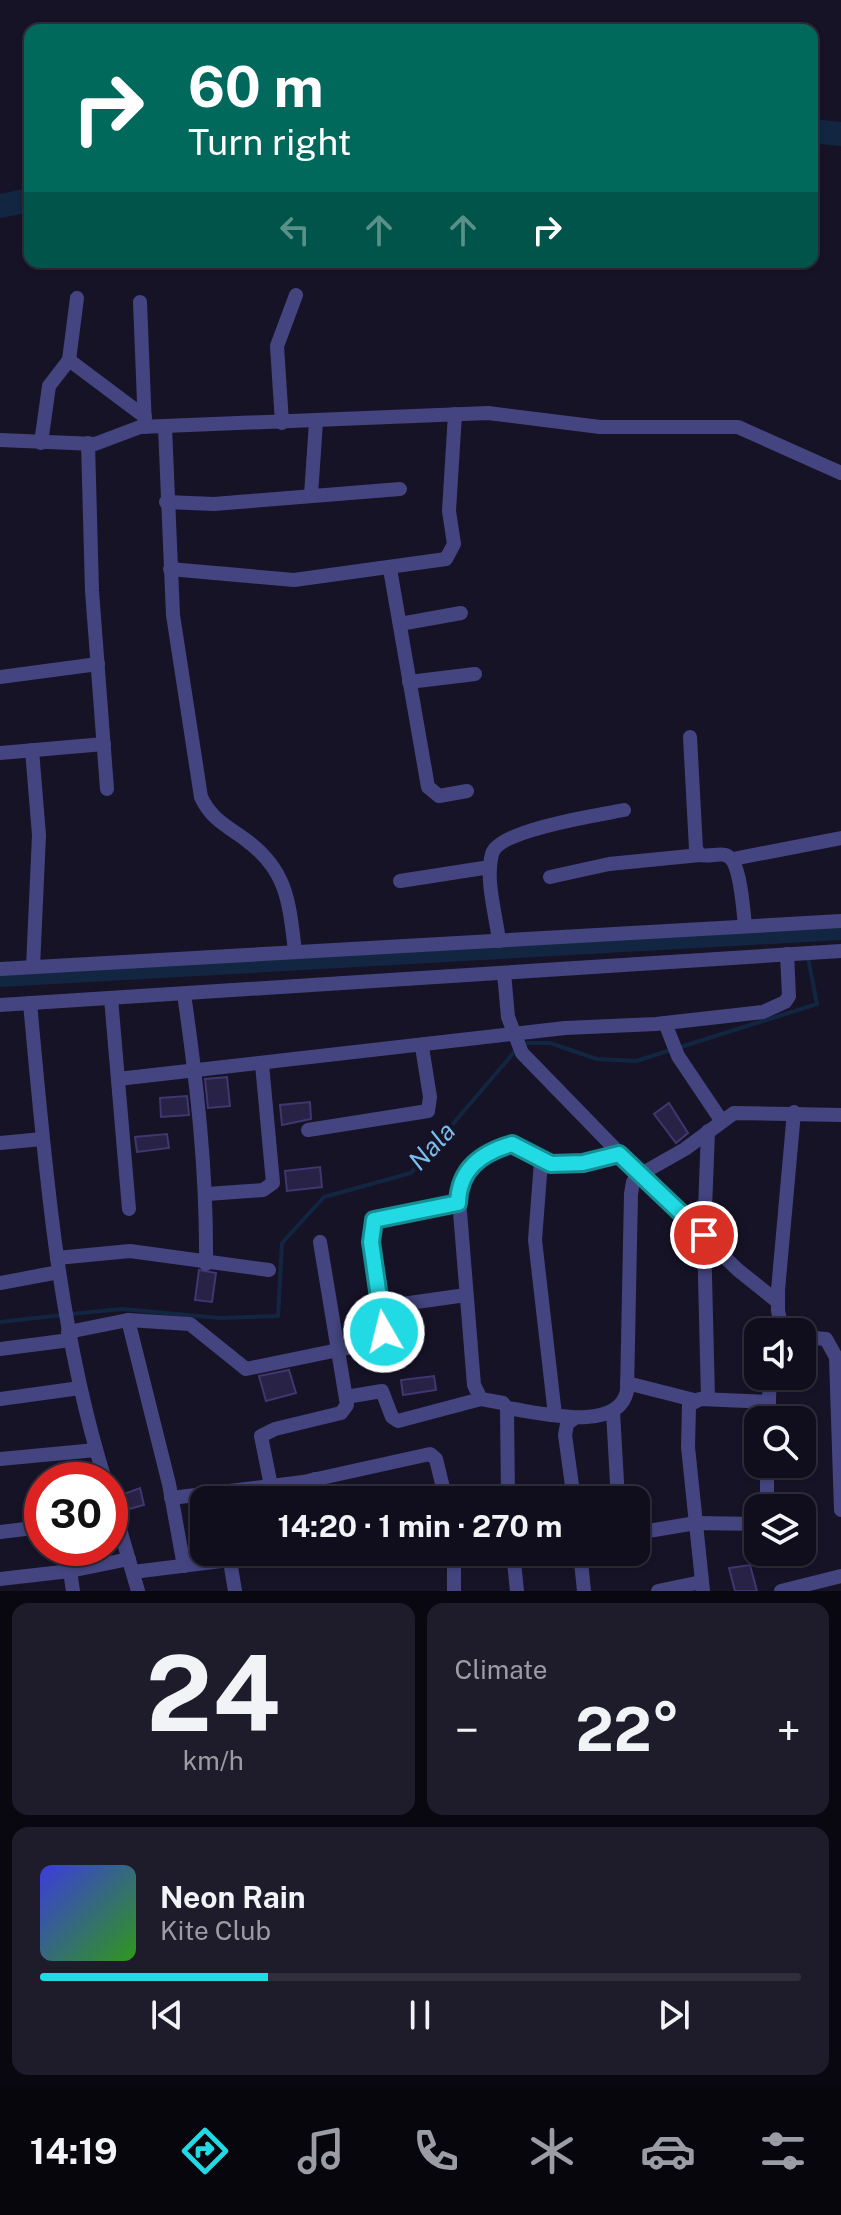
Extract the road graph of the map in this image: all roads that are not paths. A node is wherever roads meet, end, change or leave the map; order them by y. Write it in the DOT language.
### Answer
graph roads {
  1 [pos="296,295"];
  2 [pos="77,298"];
  3 [pos="140,302"];
  4 [pos="69,360"];
  5 [pos="455,414"];
  6 [pos="145,422"];
  7 [pos="316,422"];
  8 [pos="282,423"];
  9 [pos="165,427"];
  10 [pos="0,440"];
  11 [pos="41,443"];
  12 [pos="88,443"];
  13 [pos="841,473"];
  14 [pos="400,489"];
  15 [pos="311,495"];
  16 [pos="166,502"];
  17 [pos="170,569"];
  18 [pos="390,569"];
  19 [pos="461,613"];
  20 [pos="400,624"];
  21 [pos="98,664"];
  22 [pos="475,674"];
  23 [pos="0,677"];
  24 [pos="409,682"];
  25 [pos="690,737"];
  26 [pos="104,744"];
  27 [pos="32,750"];
  28 [pos="0,753"];
  29 [pos="107,789"];
  30 [pos="467,791"];
  31 [pos="624,810"];
  32 [pos="841,838"];
  33 [pos="700,855"];
  34 [pos="733,859"];
  35 [pos="490,867"];
  36 [pos="550,877"];
  37 [pos="400,881"];
  38 [pos="841,921"];
  39 [pos="745,925"];
  40 [pos="499,941"];
  41 [pos="295,951"];
  42 [pos="841,951"];
  43 [pos="794,954"];
  44 [pos="33,967"];
  45 [pos="0,969"];
  46 [pos="504,973"];
  47 [pos="184,994"];
  48 [pos="111,998"];
  49 [pos="30,1003"];
  50 [pos="0,1005"];
  51 [pos="665,1023"];
  52 [pos="516,1043"];
  53 [pos="422,1047"];
  54 [pos="262,1064"];
  55 [pos="196,1073"];
  56 [pos="118,1079"];
  57 [pos="794,1112"];
  58 [pos="841,1115"];
  59 [pos="721,1120"];
  60 [pos="308,1130"];
  61 [pos="708,1131"];
  62 [pos="42,1139"];
  63 [pos="0,1143"];
  64 [pos="619,1154"];
  65 [pos="541,1161"];
  66 [pos="641,1174"];
  67 [pos="207,1194"];
  68 [pos="458,1203"];
  69 [pos="129,1209"];
  70 [pos="704,1235"];
  71 [pos="320,1242"];
  72 [pos="206,1264"];
  73 [pos="58,1265"];
  74 [pos="269,1270"];
  75 [pos="0,1283"];
  76 [pos="466,1295"];
  77 [pos="778,1302"];
  78 [pos="381,1307"];
  79 [pos="781,1318"];
  80 [pos="128,1320"];
  81 [pos="69,1332"];
  82 [pos="816,1338"];
  83 [pos="0,1349"];
  84 [pos="338,1352"];
  85 [pos="627,1383"];
  86 [pos="80,1388"];
  87 [pos="769,1390"];
  88 [pos="346,1397"];
  89 [pos="0,1399"];
  90 [pos="481,1399"];
  91 [pos="701,1399"];
  92 [pos="769,1402"];
  93 [pos="769,1406"];
  94 [pos="507,1408"];
  95 [pos="613,1412"];
  96 [pos="555,1415"];
  97 [pos="575,1418"];
  98 [pos="96,1450"];
  99 [pos="0,1459"];
  100 [pos="100,1462"];
  101 [pos="315,1479"];
  102 [pos="271,1486"];
  103 [pos="317,1486"];
  104 [pos="443,1486"];
  105 [pos="508,1486"];
  106 [pos="572,1486"];
  107 [pos="617,1486"];
  108 [pos="190,1497"];
  109 [pos="171,1498"];
  110 [pos="841,1510"];
  111 [pos="696,1523"];
  112 [pos="744,1524"];
  113 [pos="24,1529"];
  114 [pos="650,1531"];
  115 [pos="0,1532"];
  116 [pos="128,1558"];
  117 [pos="190,1565"];
  118 [pos="131,1566"];
  119 [pos="184,1566"];
  120 [pos="237,1566"];
  121 [pos="454,1566"];
  122 [pos="514,1566"];
  123 [pos="581,1566"];
  124 [pos="70,1571"];
  125 [pos="841,1576"];
  126 [pos="0,1579"];
  127 [pos="702,1587"];
  128 [pos="73,1591"];
  129 [pos="138,1591"];
  130 [pos="235,1591"];
  131 [pos="454,1591"];
  132 [pos="517,1591"];
  133 [pos="584,1591"];
  134 [pos="658,1591"];
  135 [pos="781,1591"];
  1 -- 8 [label="street"];
  2 -- 4 [label="street"];
  3 -- 6 [label="street"];
  4 -- 6 [label="street"];
  4 -- 11 [label="street"];
  5 -- 7 [label="street"];
  5 -- 13 [label="street"];
  5 -- 18 [label="street"];
  6 -- 9 [label="street"];
  6 -- 12 [label="street"];
  7 -- 8 [label="street"];
  7 -- 15 [label="street"];
  8 -- 9 [label="street"];
  9 -- 16 [label="street"];
  10 -- 11 [label="street"];
  11 -- 12 [label="street"];
  12 -- 21 [label="street"];
  14 -- 15 [label="street"];
  15 -- 16 [label="street"];
  16 -- 17 [label="street"];
  17 -- 18 [label="street"];
  17 -- 41 [label="street"];
  18 -- 20 [label="street"];
  19 -- 20 [label="street"];
  20 -- 24 [label="street"];
  21 -- 23 [label="street"];
  21 -- 26 [label="street"];
  22 -- 24 [label="street"];
  24 -- 30 [label="street"];
  25 -- 33 [label="street"];
  26 -- 27 [label="street"];
  26 -- 29 [label="street"];
  27 -- 28 [label="street"];
  27 -- 44 [label="street"];
  31 -- 35 [label="street"];
  32 -- 34 [label="street"];
  33 -- 34 [label="street"];
  33 -- 36 [label="street"];
  34 -- 39 [label="street"];
  35 -- 37 [label="street"];
  35 -- 40 [label="street"];
  38 -- 39 [label="street"];
  39 -- 40 [label="street"];
  40 -- 41 [label="street"];
  41 -- 44 [label="street"];
  42 -- 43 [label="street"];
  43 -- 46 [label="street"];
  43 -- 51 [label="street"];
  44 -- 45 [label="street"];
  46 -- 47 [label="street"];
  46 -- 52 [label="street"];
  47 -- 48 [label="street"];
  47 -- 55 [label="street"];
  48 -- 49 [label="street"];
  48 -- 56 [label="street"];
  49 -- 50 [label="street"];
  49 -- 62 [label="street"];
  51 -- 52 [label="street"];
  51 -- 59 [label="street"];
  52 -- 53 [label="street"];
  52 -- 64 [label="street"];
  53 -- 54 [label="street"];
  53 -- 60 [label="street"];
  54 -- 55 [label="street"];
  54 -- 67 [label="street"];
  55 -- 56 [label="street"];
  55 -- 67 [label="street"];
  56 -- 69 [label="street"];
  57 -- 58 [label="street"];
  57 -- 59 [label="street"];
  57 -- 77 [label="street"];
  59 -- 61 [label="street"];
  61 -- 66 [label="street"];
  61 -- 70 [label="street"];
  62 -- 63 [label="street"];
  62 -- 73 [label="street"];
  64 -- 65 [label="street"];
  64 -- 66 [label="street"];
  65 -- 68 [label="street"];
  65 -- 96 [label="street"];
  66 -- 70 [label="street"];
  66 -- 85 [label="street"];
  67 -- 72 [label="street"];
  68 -- 76 [label="street"];
  68 -- 78 [label="street"];
  70 -- 77 [label="street"];
  70 -- 91 [label="street"];
  71 -- 84 [label="street"];
  72 -- 73 [label="street"];
  72 -- 74 [label="street"];
  73 -- 75 [label="street"];
  73 -- 81 [label="street"];
  76 -- 78 [label="street"];
  76 -- 90 [label="street"];
  77 -- 79 [label="street"];
  78 -- 84 [label="street"];
  80 -- 81 [label="street"];
  80 -- 84 [label="street"];
  80 -- 109 [label="street"];
  81 -- 83 [label="street"];
  81 -- 86 [label="street"];
  82 -- 110 [label="street"];
  84 -- 88 [label="street"];
  85 -- 91 [label="street"];
  85 -- 95 [label="street"];
  86 -- 89 [label="street"];
  86 -- 98 [label="street"];
  87 -- 92 [label="street"];
  88 -- 90 [label="street"];
  88 -- 102 [label="street"];
  90 -- 94 [label="street"];
  91 -- 92 [label="street"];
  91 -- 111 [label="street"];
  92 -- 93 [label="street"];
  94 -- 96 [label="street"];
  94 -- 105 [label="street"];
  95 -- 97 [label="street"];
  95 -- 107 [label="street"];
  96 -- 97 [label="street"];
  97 -- 106 [label="street"];
  98 -- 99 [label="street"];
  98 -- 100 [label="street"];
  101 -- 102 [label="street"];
  101 -- 103 [label="street"];
  101 -- 104 [label="street"];
  108 -- 109 [label="street"];
  109 -- 119 [label="street"];
  111 -- 112 [label="street"];
  111 -- 114 [label="street"];
  111 -- 127 [label="street"];
  113 -- 115 [label="street"];
  116 -- 118 [label="street"];
  117 -- 119 [label="street"];
  118 -- 119 [label="street"];
  118 -- 124 [label="street"];
  118 -- 129 [label="street"];
  120 -- 130 [label="street"];
  121 -- 131 [label="street"];
  122 -- 132 [label="street"];
  123 -- 133 [label="street"];
  124 -- 126 [label="street"];
  124 -- 128 [label="street"];
  125 -- 135 [label="street"];
  127 -- 134 [label="street"];
}
